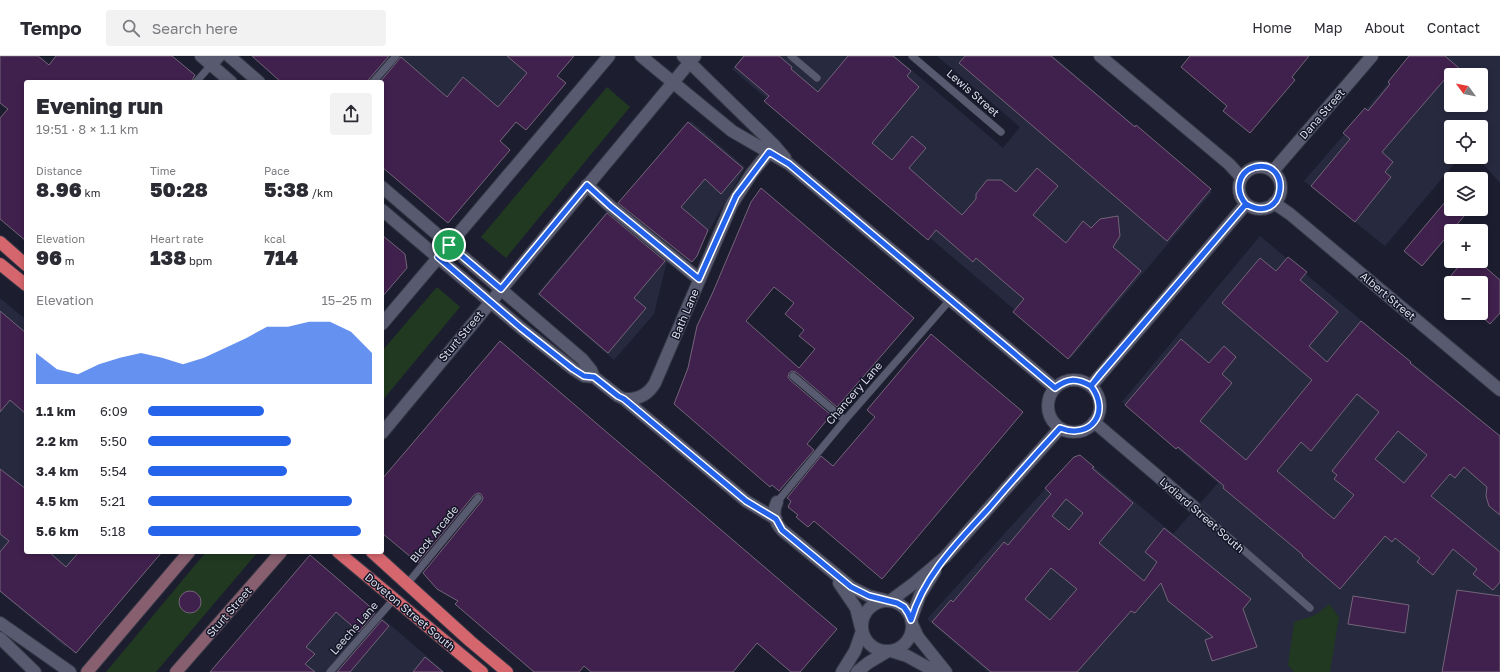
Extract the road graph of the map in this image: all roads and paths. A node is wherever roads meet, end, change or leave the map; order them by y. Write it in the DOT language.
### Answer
graph roads {
  1 [pos="201,56"];
  2 [pos="229,56"];
  3 [pos="396,56"];
  4 [pos="609,56"];
  5 [pos="642,56"];
  6 [pos="791,56"];
  7 [pos="912,56"];
  8 [pos="1100,56"];
  9 [pos="1372,56"];
  10 [pos="689,58"];
  11 [pos="215,61"];
  12 [pos="817,78"];
  13 [pos="198,80"];
  14 [pos="229,80"];
  15 [pos="257,80"];
  16 [pos="375,80"];
  17 [pos="672,82"];
  18 [pos="1001,132"];
  19 [pos="772,148"];
  20 [pos="1274,171"];
  21 [pos="1242,177"];
  22 [pos="587,185"];
  23 [pos="384,189"];
  24 [pos="1274,203"];
  25 [pos="1246,204"];
  26 [pos="384,212"];
  27 [pos="0,242"];
  28 [pos="449,245"];
  29 [pos="438,257"];
  30 [pos="24,263"];
  31 [pos="0,264"];
  32 [pos="699,279"];
  33 [pos="24,283"];
  34 [pos="501,289"];
  35 [pos="950,300"];
  36 [pos="491,302"];
  37 [pos="384,322"];
  38 [pos="793,376"];
  39 [pos="594,377"];
  40 [pos="1091,386"];
  41 [pos="1055,388"];
  42 [pos="1500,390"];
  43 [pos="624,399"];
  44 [pos="846,420"];
  45 [pos="1094,422"];
  46 [pos="1060,428"];
  47 [pos="384,431"];
  48 [pos="478,498"];
  49 [pos="777,502"];
  50 [pos="1194,507"];
  51 [pos="776,519"];
  52 [pos="187,554"];
  53 [pos="279,554"];
  54 [pos="340,554"];
  55 [pos="374,554"];
  56 [pos="945,557"];
  57 [pos="829,570"];
  58 [pos="407,584"];
  59 [pos="394,599"];
  60 [pos="888,601"];
  61 [pos="1310,608"];
  62 [pos="911,622"];
  63 [pos="0,623"];
  64 [pos="862,630"];
  65 [pos="0,638"];
  66 [pos="890,651"];
  67 [pos="36,672"];
  68 [pos="70,672"];
  69 [pos="87,672"];
  70 [pos="176,672"];
  71 [pos="330,672"];
  72 [pos="482,672"];
  73 [pos="507,672"];
  74 [pos="842,672"];
  75 [pos="857,672"];
  76 [pos="936,672"];
  77 [pos="946,672"];
  1 -- 11 [label="street"];
  2 -- 15 [label="street"];
  3 -- 16 [label="lane"];
  4 -- 28 [label="street"];
  5 -- 17 [label="street"];
  6 -- 12 [label="lane"];
  7 -- 18 [label="lane, Lewis Street"];
  8 -- 21 [label="street"];
  9 -- 20 [label="street, Dana Street"];
  10 -- 17 [label="street, Sturt Street"];
  10 -- 19 [label="street"];
  11 -- 13 [label="lane"];
  11 -- 14 [label="street"];
  17 -- 19 [label="street"];
  17 -- 22 [label="street, Sturt Street"];
  19 -- 32 [label="street, Bath Lane"];
  19 -- 35 [label="street"];
  20 -- 21 [label="street"];
  20 -- 24 [label="street"];
  21 -- 25 [label="street"];
  22 -- 32 [label="street"];
  22 -- 34 [label="street, Sturt Street"];
  23 -- 28 [label="street"];
  24 -- 25 [label="street"];
  24 -- 42 [label="street, Albert Street"];
  25 -- 40 [label="street"];
  26 -- 29 [label="street"];
  27 -- 30 [label="highway"];
  28 -- 29 [label="street"];
  28 -- 34 [label="street"];
  29 -- 36 [label="street"];
  29 -- 37 [label="street"];
  31 -- 33 [label="highway"];
  32 -- 43 [label="street, Bath Lane"];
  34 -- 36 [label="street, Sturt Street"];
  34 -- 39 [label="street"];
  35 -- 41 [label="street"];
  35 -- 44 [label="lane, Chancery Lane"];
  36 -- 39 [label="street"];
  36 -- 47 [label="street, Sturt Street"];
  38 -- 44 [label="lane"];
  39 -- 43 [label="street"];
  40 -- 41 [label="street"];
  40 -- 45 [label="street"];
  41 -- 46 [label="street"];
  43 -- 51 [label="street"];
  44 -- 49 [label="lane, Chancery Lane"];
  45 -- 46 [label="street"];
  45 -- 50 [label="street, Lydiard Street South"];
  46 -- 56 [label="street"];
  48 -- 58 [label="lane, Block Arcade"];
  49 -- 51 [label="street"];
  50 -- 61 [label="lane, Lydiard Street South"];
  51 -- 57 [label="street"];
  52 -- 69 [label="main road"];
  53 -- 70 [label="main road, Sturt Street"];
  54 -- 59 [label="highway, Doveton Street South"];
  55 -- 58 [label="highway, Doveton Street South"];
  56 -- 60 [label="street"];
  56 -- 62 [label="street"];
  57 -- 60 [label="street"];
  57 -- 64 [label="street"];
  58 -- 73 [label="highway, Doveton Street South"];
  59 -- 71 [label="lane, Leechs Lane"];
  59 -- 72 [label="highway, Doveton Street South"];
  60 -- 62 [label="street"];
  60 -- 64 [label="street"];
  62 -- 66 [label="street"];
  62 -- 77 [label="street"];
  63 -- 68 [label="street"];
  64 -- 66 [label="street"];
  64 -- 74 [label="street"];
  65 -- 67 [label="street"];
  66 -- 75 [label="street"];
  66 -- 76 [label="street"];
}
